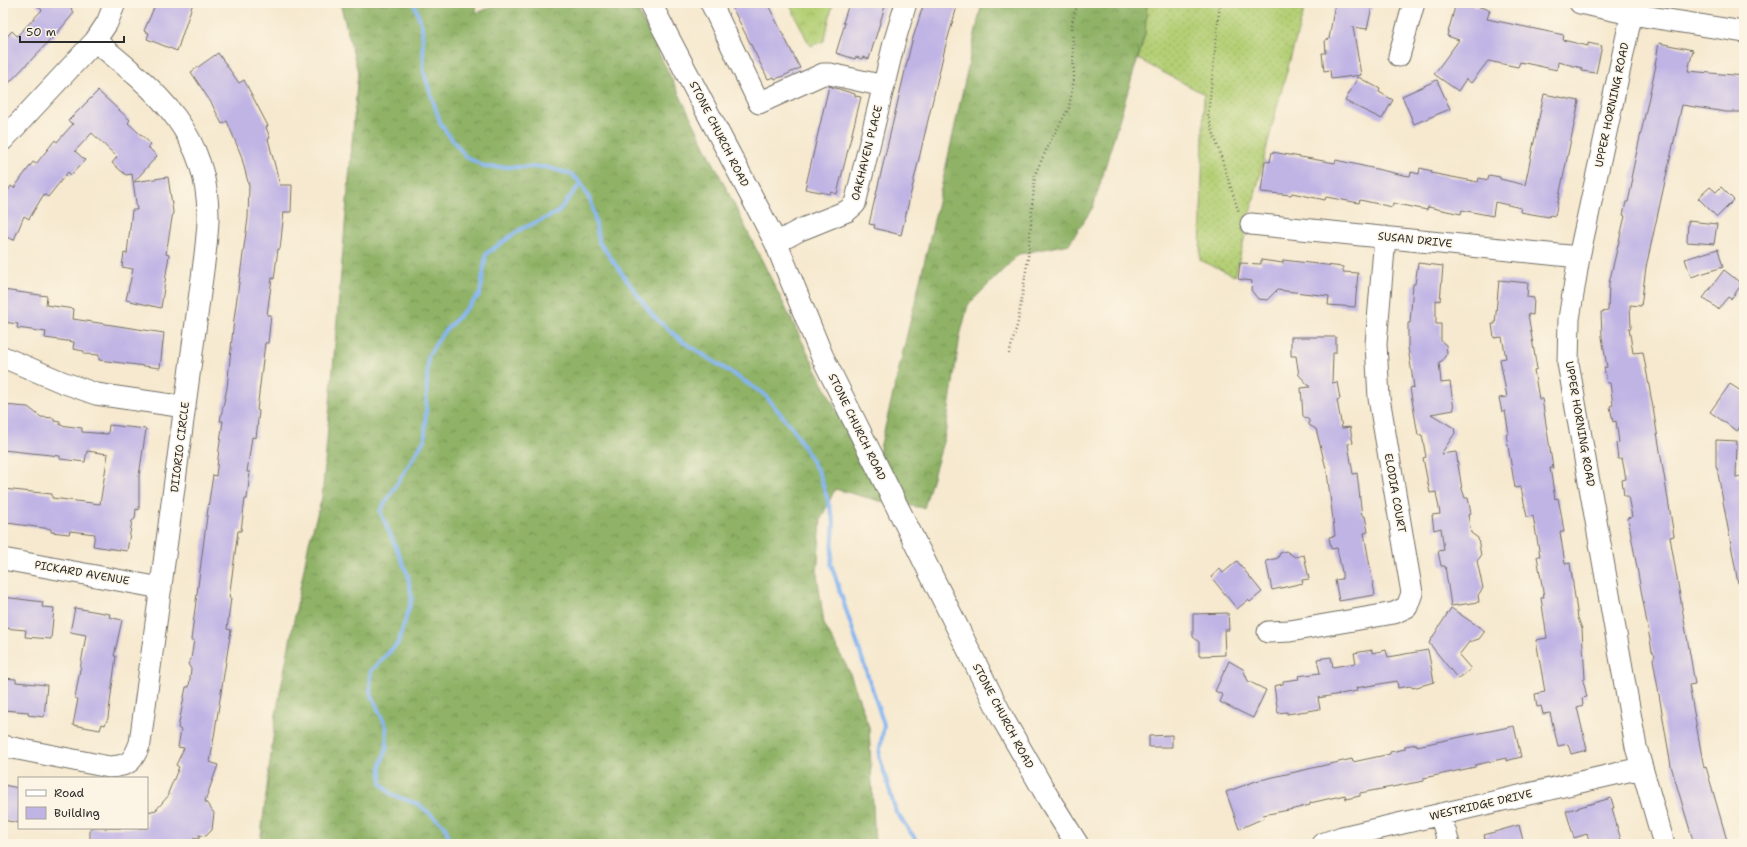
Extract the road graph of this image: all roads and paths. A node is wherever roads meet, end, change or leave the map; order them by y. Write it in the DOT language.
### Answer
graph roads {
  1 [pos="115,3"];
  2 [pos="650,3"];
  3 [pos="711,3"];
  4 [pos="906,3"];
  5 [pos="1078,3"];
  6 [pos="1220,3"];
  7 [pos="1414,3"];
  8 [pos="1580,3"];
  9 [pos="1632,8"];
  10 [pos="1744,32"];
  11 [pos="95,41"];
  12 [pos="1399,56"];
  13 [pos="884,86"];
  14 [pos="3,140"];
  15 [pos="1251,224"];
  16 [pos="1385,237"];
  17 [pos="776,243"];
  18 [pos="1579,257"];
  19 [pos="1009,354"];
  20 [pos="3,357"];
  21 [pos="184,407"];
  22 [pos="3,559"];
  23 [pos="161,588"];
  24 [pos="1268,632"];
  25 [pos="3,746"];
  26 [pos="1641,768"];
  27 [pos="1440,814"];
  28 [pos="1077,844"];
  29 [pos="1322,844"];
  30 [pos="1449,844"];
  31 [pos="1664,844"];
  1 -- 11 [label="street"];
  2 -- 17 [label="main road, STONE CHURCH ROAD"];
  3 -- 13 [label="street"];
  4 -- 13 [label="street, OAKHAVEN PLACE"];
  5 -- 19 [label="path"];
  6 -- 15 [label="path"];
  7 -- 12 [label="street"];
  8 -- 9 [label="street"];
  9 -- 10 [label="street"];
  9 -- 18 [label="street, UPPER HORNING ROAD"];
  11 -- 14 [label="street"];
  11 -- 21 [label="street, DIIORIO CIRCLE"];
  13 -- 17 [label="street, OAKHAVEN PLACE"];
  15 -- 16 [label="street, SUSAN DRIVE"];
  16 -- 18 [label="street, SUSAN DRIVE"];
  16 -- 24 [label="street, ELODIA COURT"];
  17 -- 28 [label="main road, STONE CHURCH ROAD"];
  18 -- 26 [label="street, UPPER HORNING ROAD"];
  20 -- 21 [label="street"];
  21 -- 23 [label="street, DIIORIO CIRCLE"];
  22 -- 23 [label="street, PICKARD AVENUE"];
  23 -- 25 [label="street, DIIORIO CIRCLE"];
  26 -- 27 [label="street, WESTRIDGE DRIVE"];
  26 -- 31 [label="street, UPPER HORNING ROAD"];
  27 -- 29 [label="street, WESTRIDGE DRIVE"];
  27 -- 30 [label="street"];
}
